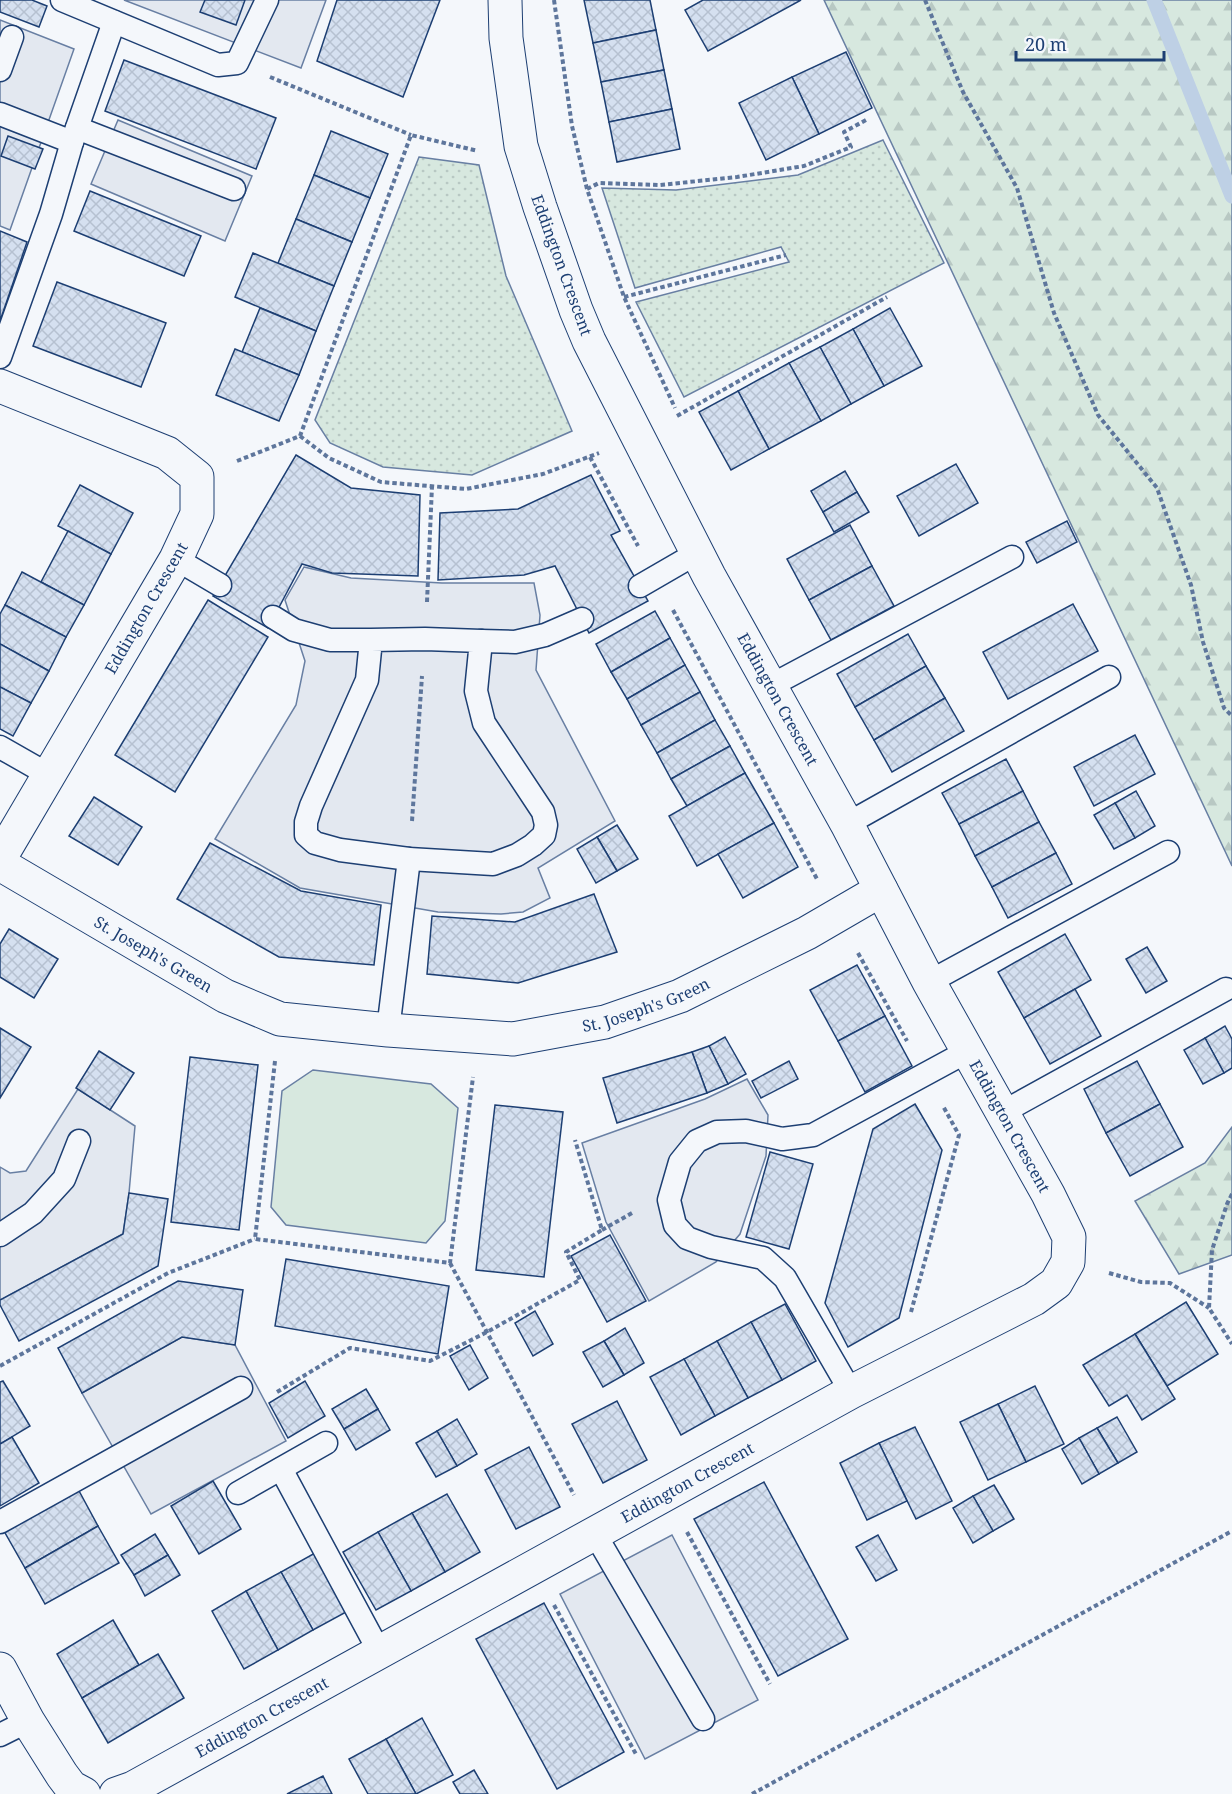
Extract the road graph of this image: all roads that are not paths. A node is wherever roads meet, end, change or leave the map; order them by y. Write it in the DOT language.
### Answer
graph roads {
  1 [pos="62,0"];
  2 [pos="267,0"];
  3 [pos="505,0"];
  4 [pos="114,22"];
  5 [pos="12,37"];
  6 [pos="0,70"];
  7 [pos="0,114"];
  8 [pos="74,135"];
  9 [pos="234,189"];
  10 [pos="0,357"];
  11 [pos="0,386"];
  12 [pos="697,553"];
  13 [pos="1012,557"];
  14 [pos="176,559"];
  15 [pos="648,582"];
  16 [pos="220,585"];
  17 [pos="273,617"];
  18 [pos="582,619"];
  19 [pos="370,640"];
  20 [pos="481,641"];
  21 [pos="1109,677"];
  22 [pos="770,686"];
  23 [pos="0,747"];
  24 [pos="49,775"];
  25 [pos="847,824"];
  26 [pos="1168,852"];
  27 [pos="0,858"];
  28 [pos="409,860"];
  29 [pos="0,864"];
  30 [pos="881,890"];
  31 [pos="929,982"];
  32 [pos="1226,989"];
  33 [pos="388,1030"];
  34 [pos="968,1051"];
  35 [pos="1003,1112"];
  36 [pos="79,1141"];
  37 [pos="0,1235"];
  38 [pos="241,1388"];
  39 [pos="852,1392"];
  40 [pos="326,1443"];
  41 [pos="281,1470"];
  42 [pos="238,1492"];
  43 [pos="0,1522"];
  44 [pos="595,1534"];
  45 [pos="380,1653"];
  46 [pos="0,1669"];
  47 [pos="703,1719"];
  48 [pos="14,1728"];
  49 [pos="84,1794"];
  50 [pos="116,1794"];
  1 -- 4 [label="lane"];
  2 -- 4 [label="lane"];
  3 -- 12 [label="street, Eddington Crescent"];
  4 -- 8 [label="lane"];
  5 -- 6 [label="lane"];
  7 -- 8 [label="lane"];
  8 -- 9 [label="lane"];
  8 -- 10 [label="lane"];
  11 -- 14 [label="street, Eddington Crescent"];
  12 -- 15 [label="lane"];
  12 -- 22 [label="street, Eddington Crescent"];
  13 -- 22 [label="lane"];
  14 -- 16 [label="lane"];
  14 -- 24 [label="street, Eddington Crescent"];
  17 -- 19 [label="lane"];
  18 -- 20 [label="lane"];
  19 -- 20 [label="lane"];
  19 -- 28 [label="lane"];
  20 -- 28 [label="lane"];
  21 -- 25 [label="lane"];
  22 -- 25 [label="street, Eddington Crescent"];
  23 -- 24 [label="lane"];
  24 -- 27 [label="street, Eddington Crescent"];
  25 -- 30 [label="street, Eddington Crescent"];
  26 -- 31 [label="lane"];
  28 -- 33 [label="lane"];
  29 -- 33 [label="street, St. Joseph's Green"];
  30 -- 31 [label="street, Eddington Crescent"];
  30 -- 33 [label="street, St. Joseph's Green"];
  31 -- 34 [label="street, Eddington Crescent"];
  32 -- 35 [label="lane"];
  34 -- 35 [label="street, Eddington Crescent"];
  34 -- 39 [label="lane"];
  35 -- 39 [label="street, Eddington Crescent"];
  36 -- 37 [label="lane"];
  38 -- 43 [label="lane"];
  39 -- 44 [label="street, Eddington Crescent"];
  40 -- 41 [label="lane"];
  41 -- 42 [label="lane"];
  41 -- 45 [label="lane"];
  44 -- 45 [label="street, Eddington Crescent"];
  44 -- 47 [label="lane"];
  45 -- 50 [label="street, Eddington Crescent"];
  46 -- 48 [label="street"];
  48 -- 49 [label="street"];
}
